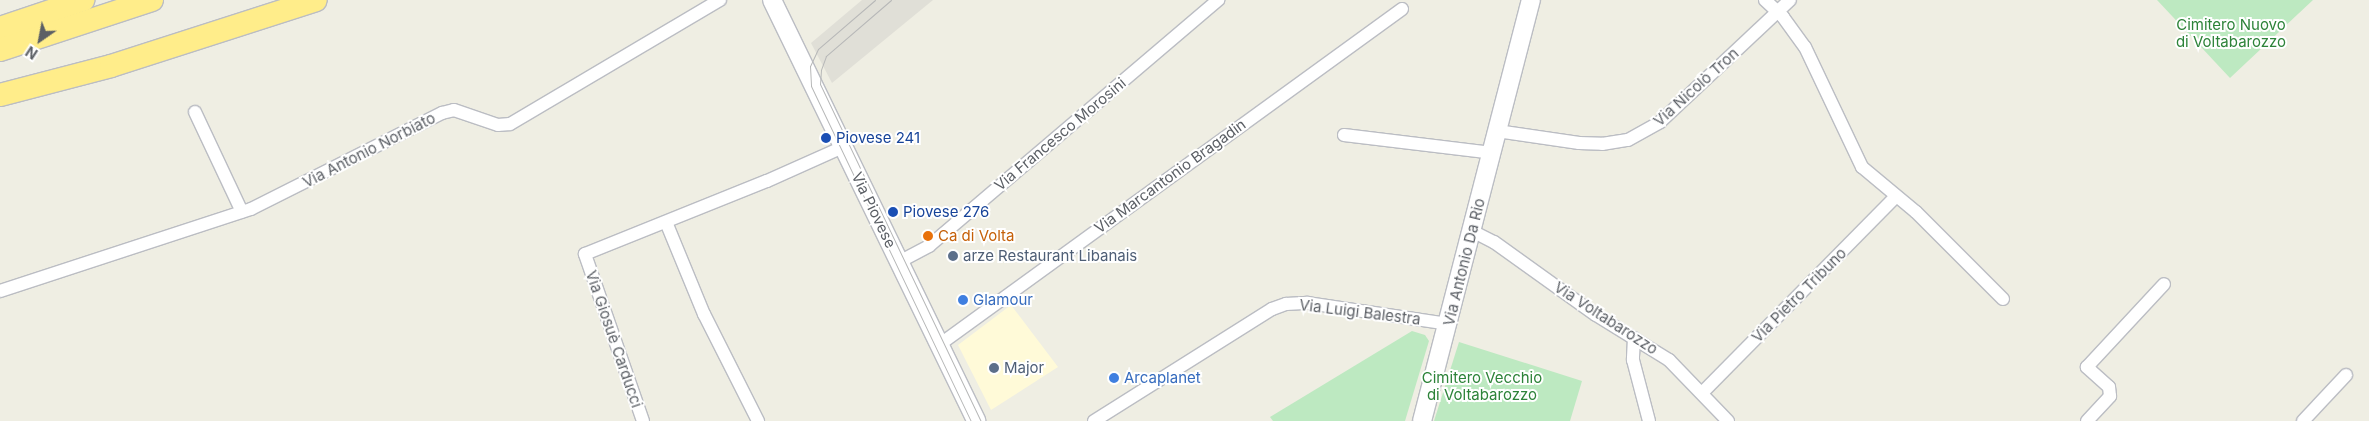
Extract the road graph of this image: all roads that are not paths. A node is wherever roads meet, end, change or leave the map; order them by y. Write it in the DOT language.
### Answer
graph roads {
  1 [pos="84,0"];
  2 [pos="152,0"];
  3 [pos="316,0"];
  4 [pos="720,0"];
  5 [pos="772,0"];
  6 [pos="1218,0"];
  7 [pos="1530,0"];
  8 [pos="1764,0"];
  9 [pos="1790,0"];
  10 [pos="1402,9"];
  11 [pos="1778,12"];
  12 [pos="0,28"];
  13 [pos="0,50"];
  14 [pos="0,95"];
  15 [pos="195,112"];
  16 [pos="1497,131"];
  17 [pos="1344,135"];
  18 [pos="843,147"];
  19 [pos="1492,153"];
  20 [pos="1895,197"];
  21 [pos="242,212"];
  22 [pos="666,222"];
  23 [pos="1472,231"];
  24 [pos="899,262"];
  25 [pos="2164,284"];
  26 [pos="0,291"];
  27 [pos="2003,298"];
  28 [pos="1448,324"];
  29 [pos="1634,338"];
  30 [pos="938,345"];
  31 [pos="2346,375"];
  32 [pos="1702,393"];
  33 [pos="643,421"];
  34 [pos="758,421"];
  35 [pos="976,421"];
  36 [pos="1094,421"];
  37 [pos="1422,421"];
  38 [pos="1651,421"];
  39 [pos="1728,421"];
  40 [pos="2086,421"];
  41 [pos="2303,421"];
  1 -- 12 [label="highway"];
  2 -- 13 [label="highway"];
  3 -- 14 [label="highway"];
  4 -- 21 [label="street, Via Antonio Norbiato"];
  5 -- 18 [label="main road, Via Piovese"];
  6 -- 24 [label="street, Via Francesco Morosini"];
  7 -- 16 [label="main road, Via Antonio Da Rio"];
  8 -- 11 [label="street"];
  9 -- 11 [label="street, Via Nicolò Tron"];
  10 -- 30 [label="street, Via Marcantonio Bragadin"];
  11 -- 16 [label="street, Via Nicolò Tron"];
  11 -- 20 [label="street"];
  15 -- 21 [label="street"];
  16 -- 19 [label="main road, Via Antonio Da Rio"];
  17 -- 19 [label="street"];
  18 -- 22 [label="street, Via Giosuè Carducci"];
  18 -- 24 [label="main road, Via Piovese"];
  19 -- 23 [label="main road, Via Antonio Da Rio"];
  20 -- 27 [label="street"];
  20 -- 32 [label="street, Via Pietro Tribuno"];
  21 -- 26 [label="street, Via Antonio Norbiato"];
  22 -- 33 [label="street, Via Giosuè Carducci"];
  22 -- 34 [label="street"];
  23 -- 28 [label="main road, Via Antonio Da Rio"];
  23 -- 29 [label="street, Via Voltabarozzo"];
  24 -- 30 [label="main road, Via Piovese"];
  25 -- 40 [label="street"];
  28 -- 36 [label="street, Via Luigi Balestra"];
  28 -- 37 [label="main road, Via Antonio Da Rio"];
  29 -- 32 [label="street, Via Voltabarozzo"];
  29 -- 38 [label="street"];
  30 -- 35 [label="main road, Via Piovese"];
  31 -- 41 [label="street"];
  32 -- 39 [label="street, Via Voltabarozzo"];
}
